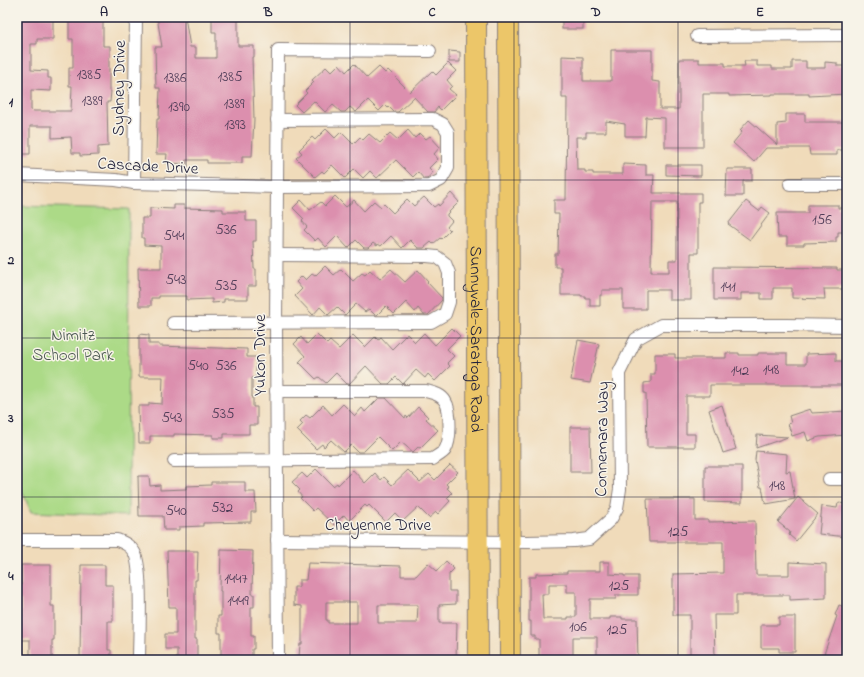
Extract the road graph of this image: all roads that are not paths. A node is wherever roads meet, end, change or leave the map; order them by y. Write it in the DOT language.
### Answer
graph roads {
  1 [pos="136,17"];
  2 [pos="476,17"];
  3 [pos="508,17"];
  4 [pos="847,35"];
  5 [pos="697,36"];
  6 [pos="430,51"];
  7 [pos="277,120"];
  8 [pos="17,175"];
  9 [pos="134,183"];
  10 [pos="790,184"];
  11 [pos="847,184"];
  12 [pos="277,187"];
  13 [pos="277,255"];
  14 [pos="173,323"];
  15 [pos="276,323"];
  16 [pos="847,326"];
  17 [pos="276,391"];
  18 [pos="277,459"];
  19 [pos="174,461"];
  20 [pos="829,479"];
  21 [pos="847,479"];
  22 [pos="17,540"];
  23 [pos="277,540"];
  24 [pos="478,542"];
  25 [pos="509,542"];
  26 [pos="139,660"];
  27 [pos="278,660"];
  28 [pos="478,660"];
  29 [pos="510,660"];
  1 -- 9 [label="street, Sydney Drive"];
  2 -- 24 [label="main road, Sunnyvale-Saratoga Road"];
  3 -- 25 [label="main road, Sunnyvale-Saratoga Road"];
  4 -- 5 [label="street"];
  6 -- 7 [label="street, Yukon Drive"];
  7 -- 12 [label="street, Yukon Drive"];
  7 -- 12 [label="street, Cascade Drive"];
  8 -- 9 [label="street, Cascade Drive"];
  9 -- 12 [label="street, Cascade Drive"];
  10 -- 11 [label="street"];
  12 -- 13 [label="street, Yukon Drive"];
  13 -- 15 [label="street, Yukon Drive"];
  13 -- 15 [label="street"];
  14 -- 15 [label="street"];
  15 -- 17 [label="street, Yukon Drive"];
  16 -- 25 [label="street, Connemara Way"];
  17 -- 18 [label="street, Yukon Drive"];
  17 -- 18 [label="street"];
  18 -- 19 [label="street"];
  18 -- 23 [label="street, Yukon Drive"];
  20 -- 21 [label="street"];
  22 -- 26 [label="street"];
  23 -- 24 [label="street, Cheyenne Drive"];
  23 -- 27 [label="street, Yukon Drive"];
  24 -- 25 [label="street, Connemara Way"];
  24 -- 28 [label="main road, Sunnyvale-Saratoga Road"];
  25 -- 29 [label="main road, Sunnyvale-Saratoga Road"];
}
